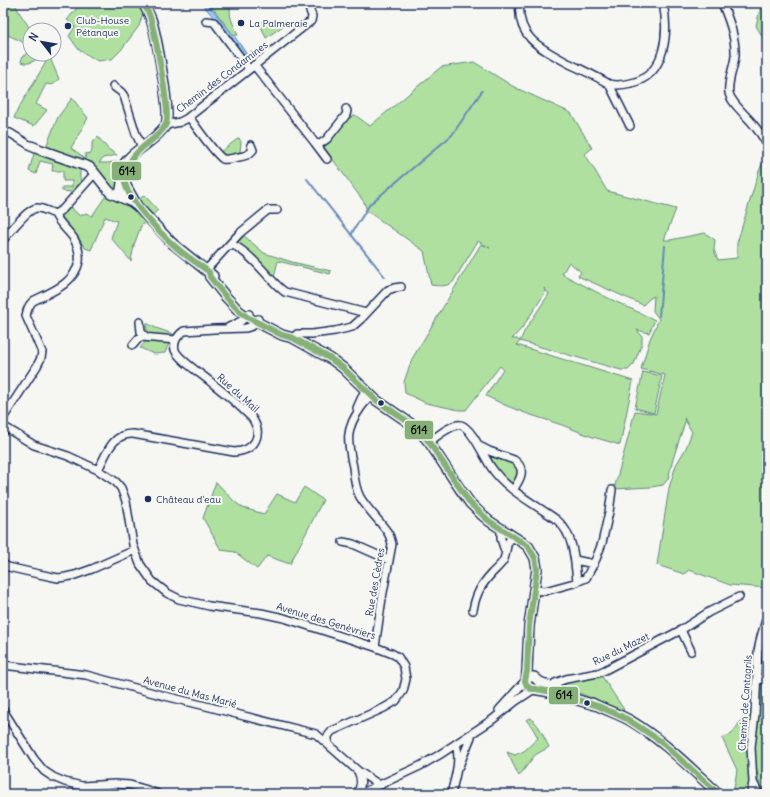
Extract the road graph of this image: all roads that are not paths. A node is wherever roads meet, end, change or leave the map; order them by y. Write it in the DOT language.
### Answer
graph roads {
  1 [pos="143,3"];
  2 [pos="307,3"];
  3 [pos="520,3"];
  4 [pos="663,3"];
  5 [pos="722,3"];
  6 [pos="206,21"];
  7 [pos="252,67"];
  8 [pos="609,84"];
  9 [pos="112,86"];
  10 [pos="346,109"];
  11 [pos="189,116"];
  12 [pos="166,125"];
  13 [pos="630,126"];
  14 [pos="3,132"];
  15 [pos="316,143"];
  16 [pos="767,144"];
  17 [pos="251,145"];
  18 [pos="31,146"];
  19 [pos="139,150"];
  20 [pos="328,159"];
  21 [pos="97,176"];
  22 [pos="121,193"];
  23 [pos="277,210"];
  24 [pos="55,214"];
  25 [pos="3,240"];
  26 [pos="228,246"];
  27 [pos="208,271"];
  28 [pos="401,288"];
  29 [pos="366,313"];
  30 [pos="252,318"];
  31 [pos="140,322"];
  32 [pos="146,337"];
  33 [pos="291,337"];
  34 [pos="176,340"];
  35 [pos="134,345"];
  36 [pos="368,393"];
  37 [pos="3,418"];
  38 [pos="3,426"];
  39 [pos="430,442"];
  40 [pos="478,445"];
  41 [pos="98,470"];
  42 [pos="513,490"];
  43 [pos="612,490"];
  44 [pos="501,529"];
  45 [pos="514,537"];
  46 [pos="343,542"];
  47 [pos="134,550"];
  48 [pos="505,553"];
  49 [pos="389,560"];
  50 [pos="575,560"];
  51 [pos="3,564"];
  52 [pos="594,564"];
  53 [pos="577,582"];
  54 [pos="535,590"];
  55 [pos="739,597"];
  56 [pos="473,610"];
  57 [pos="767,616"];
  58 [pos="681,630"];
  59 [pos="375,647"];
  60 [pos="691,651"];
  61 [pos="3,665"];
  62 [pos="767,677"];
  63 [pos="756,681"];
  64 [pos="532,683"];
  65 [pos="552,690"];
  66 [pos="3,710"];
  67 [pos="486,723"];
  68 [pos="332,731"];
  69 [pos="316,734"];
  70 [pos="471,734"];
  71 [pos="328,744"];
  72 [pos="456,744"];
  73 [pos="358,771"];
  74 [pos="456,773"];
  75 [pos="381,785"];
  76 [pos="756,793"];
  77 [pos="158,794"];
  78 [pos="356,794"];
  79 [pos="360,794"];
  80 [pos="450,794"];
  81 [pos="719,794"];
  1 -- 12 [label="street"];
  2 -- 7 [label="street, Chemin des Condamines"];
  3 -- 8 [label="street"];
  4 -- 8 [label="street"];
  5 -- 16 [label="street"];
  6 -- 7 [label="street"];
  7 -- 11 [label="street, Chemin des Condamines"];
  7 -- 15 [label="street"];
  8 -- 13 [label="street"];
  9 -- 19 [label="street"];
  10 -- 15 [label="street"];
  11 -- 12 [label="street, Chemin des Condamines"];
  11 -- 17 [label="street"];
  12 -- 19 [label="street"];
  14 -- 18 [label="street"];
  15 -- 20 [label="street"];
  18 -- 21 [label="street"];
  19 -- 22 [label="street"];
  21 -- 22 [label="street"];
  21 -- 24 [label="street"];
  22 -- 27 [label="street"];
  23 -- 26 [label="street"];
  24 -- 25 [label="street"];
  24 -- 37 [label="street"];
  26 -- 27 [label="street"];
  26 -- 29 [label="street"];
  27 -- 30 [label="street"];
  28 -- 29 [label="street"];
  29 -- 33 [label="street"];
  30 -- 33 [label="street"];
  30 -- 34 [label="street"];
  31 -- 32 [label="street"];
  32 -- 34 [label="street"];
  32 -- 35 [label="street"];
  33 -- 36 [label="street"];
  34 -- 41 [label="street, Rue du Mail"];
  36 -- 39 [label="street"];
  36 -- 49 [label="street, Rue des Cèdres"];
  38 -- 41 [label="street, Avenue des Genèvriers"];
  39 -- 40 [label="street"];
  39 -- 44 [label="street"];
  40 -- 42 [label="street"];
  40 -- 42 [label="street"];
  41 -- 47 [label="street, Avenue des Genèvriers"];
  42 -- 50 [label="street"];
  43 -- 52 [label="street"];
  44 -- 45 [label="street"];
  44 -- 48 [label="street"];
  45 -- 48 [label="street"];
  45 -- 54 [label="street"];
  46 -- 49 [label="street"];
  47 -- 51 [label="street"];
  47 -- 59 [label="street, Avenue des Genèvriers"];
  48 -- 56 [label="street"];
  49 -- 59 [label="street, Rue des Cèdres"];
  50 -- 52 [label="street"];
  50 -- 53 [label="street"];
  52 -- 53 [label="street"];
  53 -- 54 [label="street"];
  54 -- 64 [label="street"];
  55 -- 58 [label="street, Rue du Mazet"];
  57 -- 63 [label="street, Chemin de Cantagrils"];
  58 -- 60 [label="street"];
  58 -- 65 [label="street, Rue du Mazet"];
  59 -- 68 [label="street, Avenue des Genèvriers"];
  61 -- 69 [label="street, Avenue du Mas Marié"];
  62 -- 63 [label="street"];
  63 -- 76 [label="street, Chemin de Cantagrils"];
  64 -- 65 [label="street"];
  64 -- 67 [label="street"];
  64 -- 67 [label="street"];
  65 -- 81 [label="street"];
  66 -- 77 [label="street"];
  67 -- 70 [label="street"];
  68 -- 69 [label="street, Avenue des Genèvriers"];
  68 -- 71 [label="street"];
  69 -- 71 [label="street, Avenue du Mas Marié"];
  70 -- 72 [label="street"];
  70 -- 74 [label="street"];
  71 -- 73 [label="street, Avenue du Mas Marié"];
  72 -- 74 [label="street"];
  72 -- 75 [label="street"];
  73 -- 75 [label="street, Avenue du Mas Marié"];
  73 -- 78 [label="street"];
  74 -- 80 [label="street"];
  75 -- 79 [label="street"];
}
